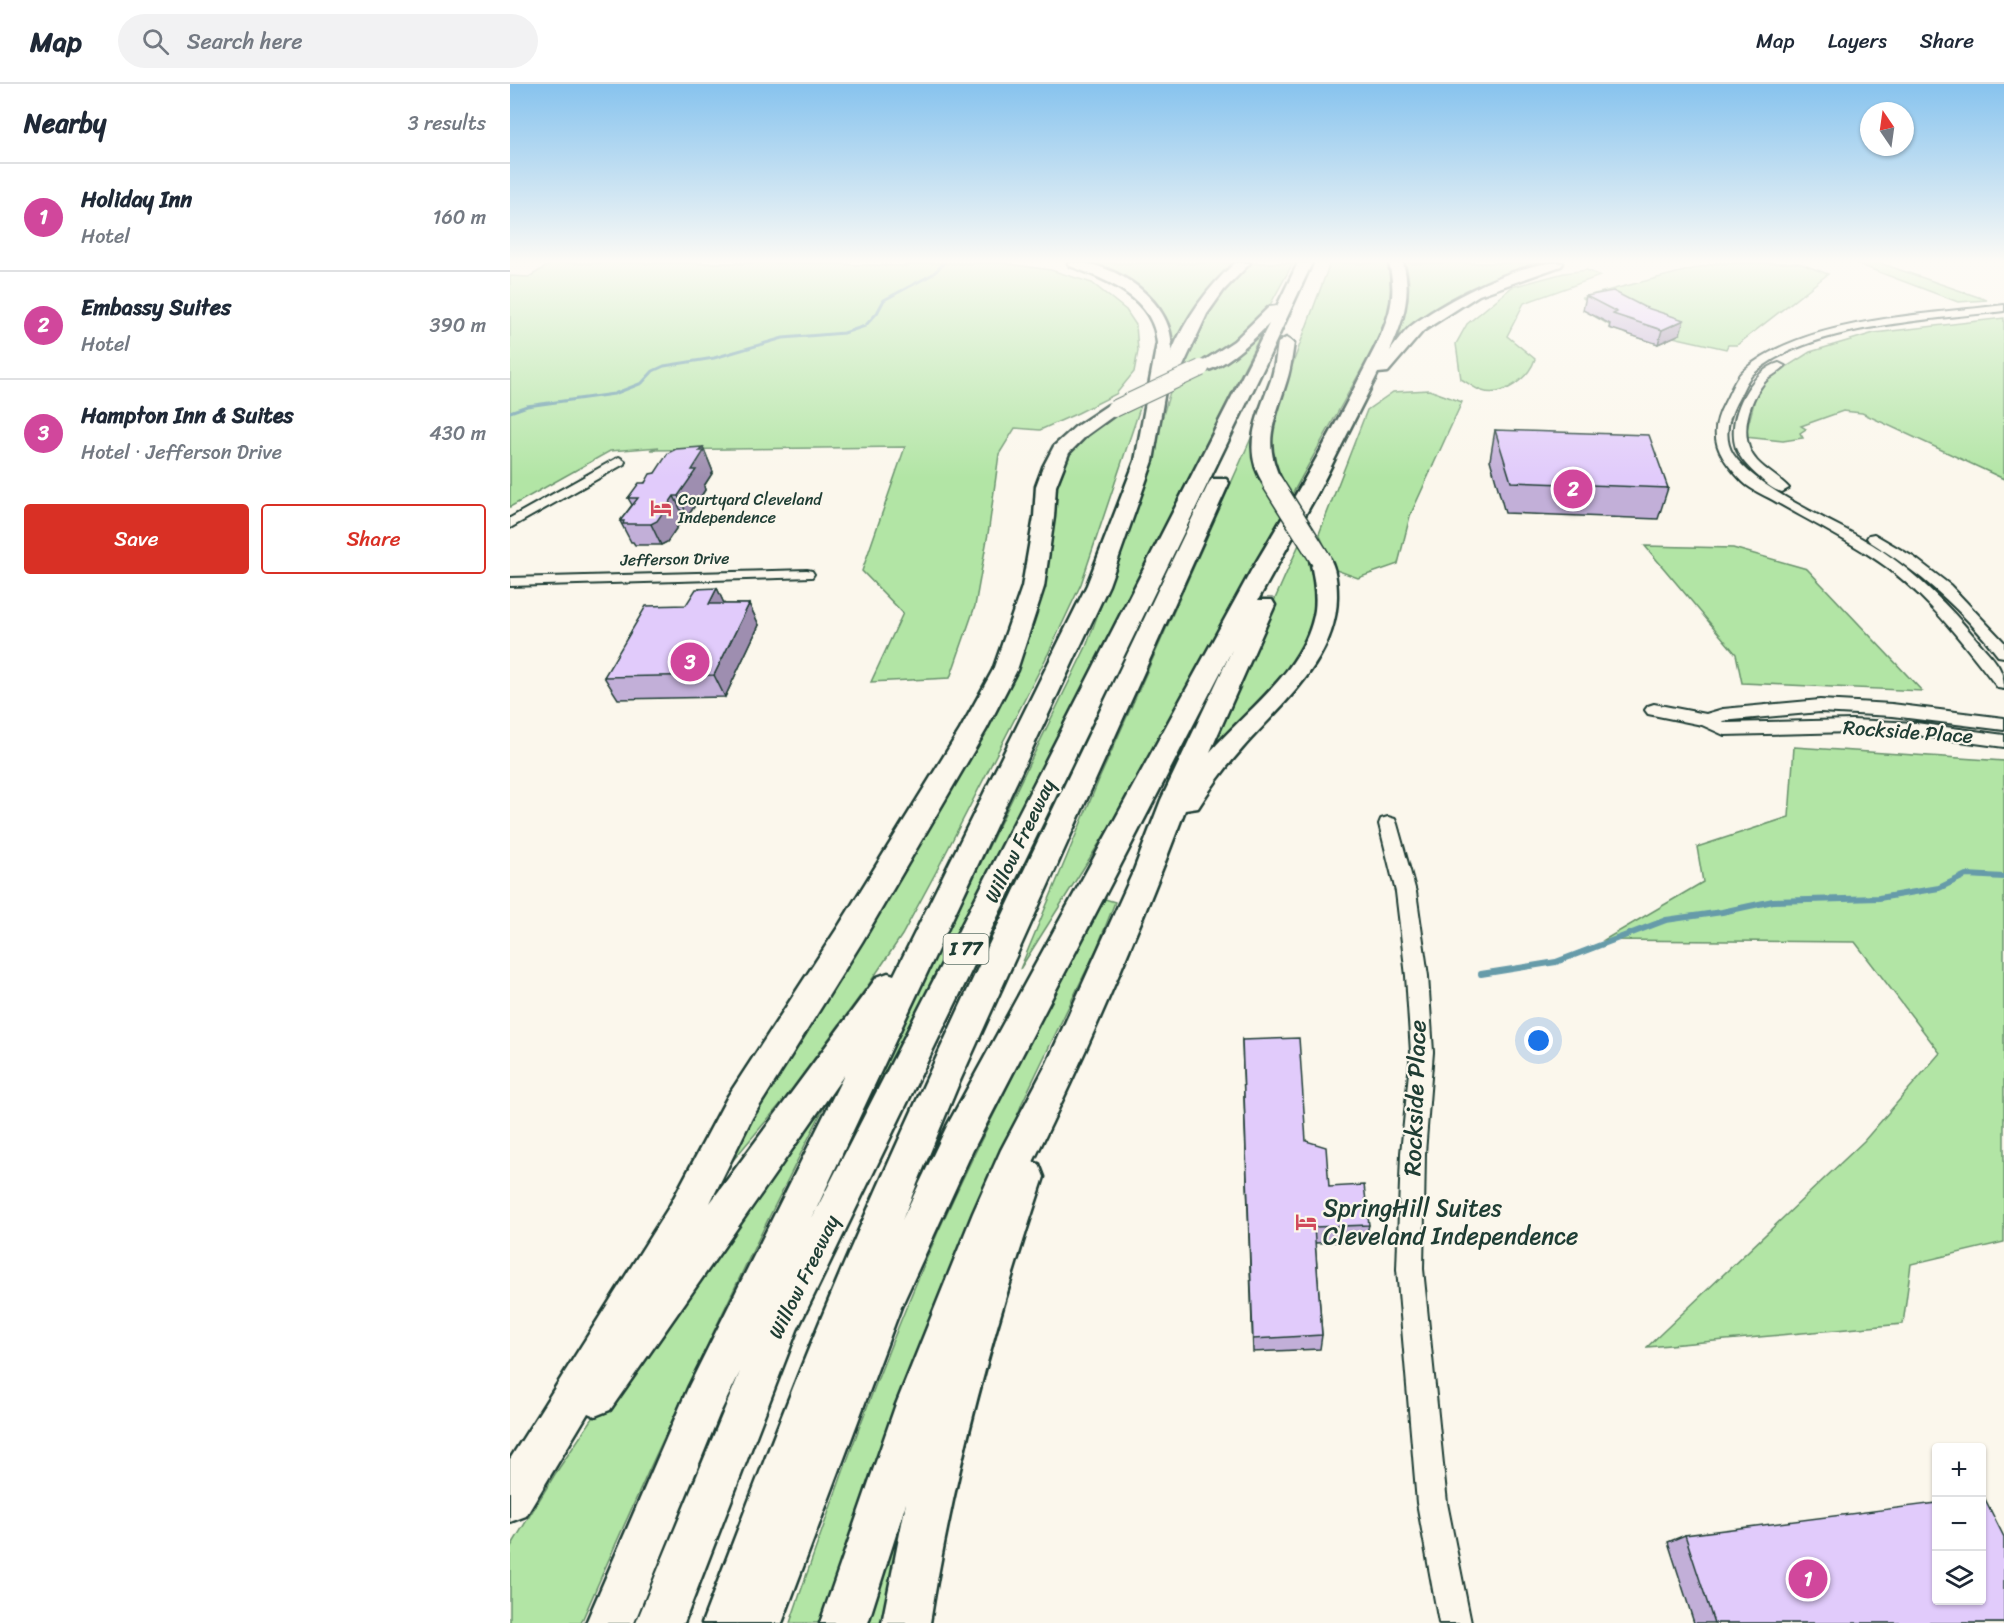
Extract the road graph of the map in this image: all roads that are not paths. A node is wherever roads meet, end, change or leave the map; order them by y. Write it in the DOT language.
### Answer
graph roads {
  1 [pos="1164,335"];
  2 [pos="1187,335"];
  3 [pos="1250,335"];
  4 [pos="1273,335"];
  5 [pos="1387,335"];
  6 [pos="1412,335"];
  7 [pos="1825,335"];
  8 [pos="1862,335"];
  9 [pos="1358,398"];
  10 [pos="1724,416"];
  11 [pos="1742,419"];
  12 [pos="1148,430"];
  13 [pos="619,461"];
  14 [pos="1308,492"];
  15 [pos="510,524"];
  16 [pos="510,572"];
  17 [pos="807,574"];
  18 [pos="544,581"];
  19 [pos="510,582"];
  20 [pos="2004,652"];
  21 [pos="2004,684"];
  22 [pos="1798,707"];
  23 [pos="1654,710"];
  24 [pos="1706,720"];
  25 [pos="2004,724"];
  26 [pos="1811,726"];
  27 [pos="2004,741"];
  28 [pos="1388,824"];
  29 [pos="969,851"];
  30 [pos="1148,870"];
  31 [pos="1060,1072"];
  32 [pos="510,1500"];
  33 [pos="510,1513"];
  34 [pos="610,1623"];
  35 [pos="660,1623"];
  36 [pos="726,1623"];
  37 [pos="758,1623"];
  38 [pos="844,1623"];
  39 [pos="906,1623"];
  40 [pos="1455,1623"];
  1 -- 12 [label="highway"];
  2 -- 12 [label="highway"];
  3 -- 32 [label="highway, bridge"];
  4 -- 35 [label="highway, Willow Freeway / I 77"];
  5 -- 9 [label="highway"];
  6 -- 9 [label="highway"];
  7 -- 10 [label="street"];
  8 -- 11 [label="street"];
  9 -- 14 [label="highway"];
  10 -- 11 [label="street"];
  10 -- 21 [label="street"];
  11 -- 20 [label="street"];
  12 -- 29 [label="highway"];
  13 -- 15 [label="street"];
  14 -- 30 [label="highway"];
  14 -- 37 [label="highway"];
  16 -- 18 [label="street, Jefferson Drive"];
  17 -- 18 [label="street, Jefferson Drive"];
  18 -- 19 [label="street, Jefferson Drive"];
  22 -- 24 [label="street"];
  22 -- 25 [label="street"];
  22 -- 26 [label="street"];
  23 -- 24 [label="street"];
  24 -- 26 [label="street, Rockside Place"];
  26 -- 27 [label="street, Rockside Place"];
  28 -- 40 [label="street, Rockside Place"];
  29 -- 33 [label="highway"];
  29 -- 34 [label="highway"];
  30 -- 31 [label="highway"];
  30 -- 36 [label="highway, Willow Freeway / I 77, bridge"];
  31 -- 38 [label="highway"];
  31 -- 39 [label="highway"];
}
